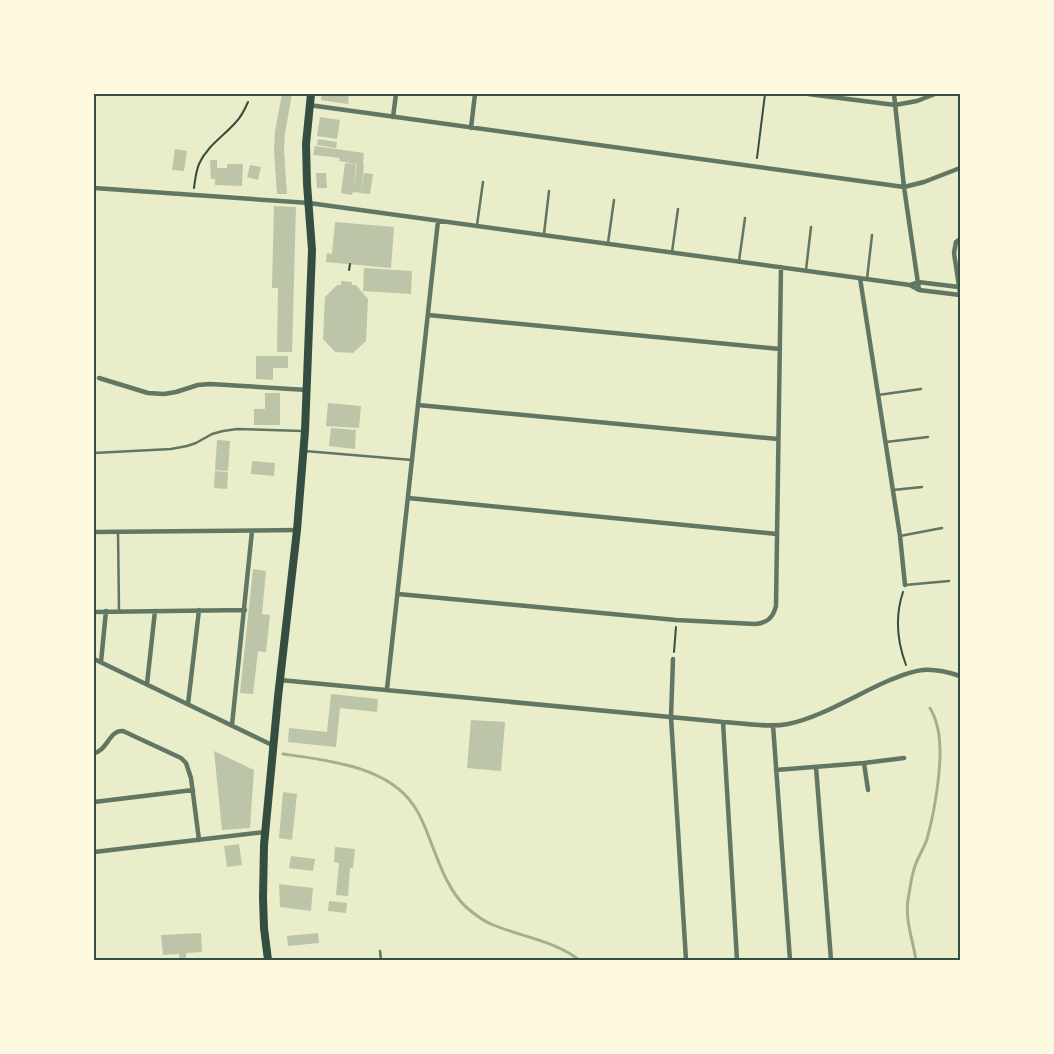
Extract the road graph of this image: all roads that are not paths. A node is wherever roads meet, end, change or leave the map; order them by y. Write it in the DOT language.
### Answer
graph roads {
  1 [pos="311,94"];
  2 [pos="396,94"];
  3 [pos="475,94"];
  4 [pos="808,94"];
  5 [pos="894,94"];
  6 [pos="935,94"];
  7 [pos="309,105"];
  8 [pos="895,105"];
  9 [pos="393,117"];
  10 [pos="470,128"];
  11 [pos="960,168"];
  12 [pos="483,182"];
  13 [pos="904,187"];
  14 [pos="94,188"];
  15 [pos="549,191"];
  16 [pos="614,200"];
  17 [pos="309,203"];
  18 [pos="678,209"];
  19 [pos="745,218"];
  20 [pos="438,221"];
  21 [pos="477,226"];
  22 [pos="811,227"];
  23 [pos="544,235"];
  24 [pos="872,235"];
  25 [pos="958,240"];
  26 [pos="608,244"];
  27 [pos="672,252"];
  28 [pos="739,261"];
  29 [pos="781,267"];
  30 [pos="806,270"];
  31 [pos="860,278"];
  32 [pos="867,279"];
  33 [pos="918,282"];
  34 [pos="910,284"];
  35 [pos="959,287"];
  36 [pos="919,290"];
  37 [pos="960,294"];
  38 [pos="428,315"];
  39 [pos="780,349"];
  40 [pos="99,378"];
  41 [pos="921,389"];
  42 [pos="307,390"];
  43 [pos="877,395"];
  44 [pos="418,405"];
  45 [pos="305,431"];
  46 [pos="928,437"];
  47 [pos="778,439"];
  48 [pos="884,442"];
  49 [pos="304,451"];
  50 [pos="94,453"];
  51 [pos="412,460"];
  52 [pos="922,487"];
  53 [pos="893,490"];
  54 [pos="408,498"];
  55 [pos="942,528"];
  56 [pos="297,530"];
  57 [pos="252,531"];
  58 [pos="94,532"];
  59 [pos="118,532"];
  60 [pos="777,534"];
  61 [pos="900,536"];
  62 [pos="950,581"];
  63 [pos="905,585"];
  64 [pos="398,594"];
  65 [pos="199,610"];
  66 [pos="245,610"];
  67 [pos="106,611"];
  68 [pos="119,611"];
  69 [pos="155,611"];
  70 [pos="94,612"];
  71 [pos="94,658"];
  72 [pos="673,659"];
  73 [pos="101,662"];
  74 [pos="960,676"];
  75 [pos="280,680"];
  76 [pos="147,684"];
  77 [pos="387,690"];
  78 [pos="188,704"];
  79 [pos="671,717"];
  80 [pos="722,722"];
  81 [pos="232,725"];
  82 [pos="772,725"];
  83 [pos="274,746"];
  84 [pos="94,753"];
  85 [pos="904,758"];
  86 [pos="864,763"];
  87 [pos="816,767"];
  88 [pos="776,770"];
  89 [pos="193,790"];
  90 [pos="868,790"];
  91 [pos="94,802"];
  92 [pos="265,832"];
  93 [pos="199,840"];
  94 [pos="94,852"];
  95 [pos="380,951"];
  96 [pos="268,960"];
  97 [pos="381,960"];
  98 [pos="686,960"];
  99 [pos="737,960"];
  100 [pos="790,960"];
  101 [pos="831,960"];
  1 -- 7 [label="main road"];
  2 -- 9 [label="street"];
  3 -- 10 [label="street"];
  4 -- 8 [label="street"];
  5 -- 8 [label="street"];
  6 -- 8 [label="street"];
  7 -- 9 [label="street"];
  7 -- 17 [label="main road"];
  8 -- 13 [label="street"];
  9 -- 10 [label="street"];
  10 -- 13 [label="street"];
  11 -- 13 [label="street"];
  12 -- 21 [label="lane"];
  13 -- 33 [label="street"];
  14 -- 17 [label="street"];
  15 -- 23 [label="lane"];
  16 -- 26 [label="lane"];
  17 -- 20 [label="street"];
  17 -- 42 [label="main road"];
  18 -- 27 [label="lane"];
  19 -- 28 [label="lane"];
  20 -- 21 [label="street"];
  20 -- 38 [label="street"];
  21 -- 23 [label="street"];
  22 -- 30 [label="lane"];
  23 -- 26 [label="street"];
  24 -- 32 [label="lane"];
  25 -- 35 [label="street"];
  26 -- 27 [label="street"];
  27 -- 28 [label="street"];
  28 -- 29 [label="street"];
  29 -- 30 [label="street"];
  29 -- 39 [label="street"];
  30 -- 31 [label="street"];
  31 -- 32 [label="street"];
  31 -- 43 [label="street"];
  32 -- 34 [label="street"];
  33 -- 34 [label="street"];
  33 -- 35 [label="street"];
  33 -- 36 [label="street"];
  34 -- 36 [label="street"];
  35 -- 37 [label="street"];
  36 -- 37 [label="street"];
  38 -- 39 [label="street"];
  38 -- 44 [label="street"];
  39 -- 47 [label="street"];
  40 -- 42 [label="street"];
  41 -- 43 [label="lane"];
  42 -- 45 [label="main road"];
  43 -- 48 [label="street"];
  44 -- 47 [label="street"];
  44 -- 51 [label="street"];
  45 -- 49 [label="main road"];
  45 -- 50 [label="lane"];
  46 -- 48 [label="lane"];
  47 -- 60 [label="street"];
  48 -- 53 [label="street"];
  49 -- 51 [label="lane"];
  49 -- 56 [label="main road"];
  51 -- 54 [label="street"];
  52 -- 53 [label="lane"];
  53 -- 61 [label="street"];
  54 -- 60 [label="street"];
  54 -- 64 [label="street"];
  55 -- 61 [label="lane"];
  56 -- 57 [label="street"];
  56 -- 75 [label="main road"];
  57 -- 59 [label="street"];
  57 -- 66 [label="street"];
  58 -- 59 [label="street"];
  59 -- 68 [label="lane"];
  60 -- 64 [label="street"];
  61 -- 63 [label="street"];
  62 -- 63 [label="lane"];
  64 -- 77 [label="street"];
  65 -- 66 [label="street"];
  65 -- 69 [label="street"];
  65 -- 78 [label="street"];
  66 -- 81 [label="street"];
  67 -- 68 [label="street"];
  67 -- 70 [label="street"];
  67 -- 73 [label="street"];
  68 -- 69 [label="street"];
  69 -- 76 [label="street"];
  71 -- 73 [label="street"];
  72 -- 79 [label="street"];
  73 -- 76 [label="street"];
  74 -- 82 [label="street"];
  75 -- 77 [label="street"];
  75 -- 83 [label="main road"];
  76 -- 78 [label="street"];
  77 -- 79 [label="street"];
  78 -- 81 [label="street"];
  79 -- 80 [label="street"];
  79 -- 98 [label="street"];
  80 -- 82 [label="street"];
  80 -- 99 [label="street"];
  81 -- 83 [label="street"];
  82 -- 88 [label="street"];
  83 -- 92 [label="main road"];
  84 -- 89 [label="street"];
  85 -- 86 [label="street"];
  86 -- 87 [label="street"];
  86 -- 90 [label="street"];
  87 -- 88 [label="street"];
  87 -- 101 [label="street"];
  88 -- 100 [label="street"];
  89 -- 91 [label="street"];
  89 -- 93 [label="street"];
  92 -- 93 [label="street"];
  92 -- 96 [label="main road"];
  93 -- 94 [label="street"];
  95 -- 97 [label="lane"];
}
